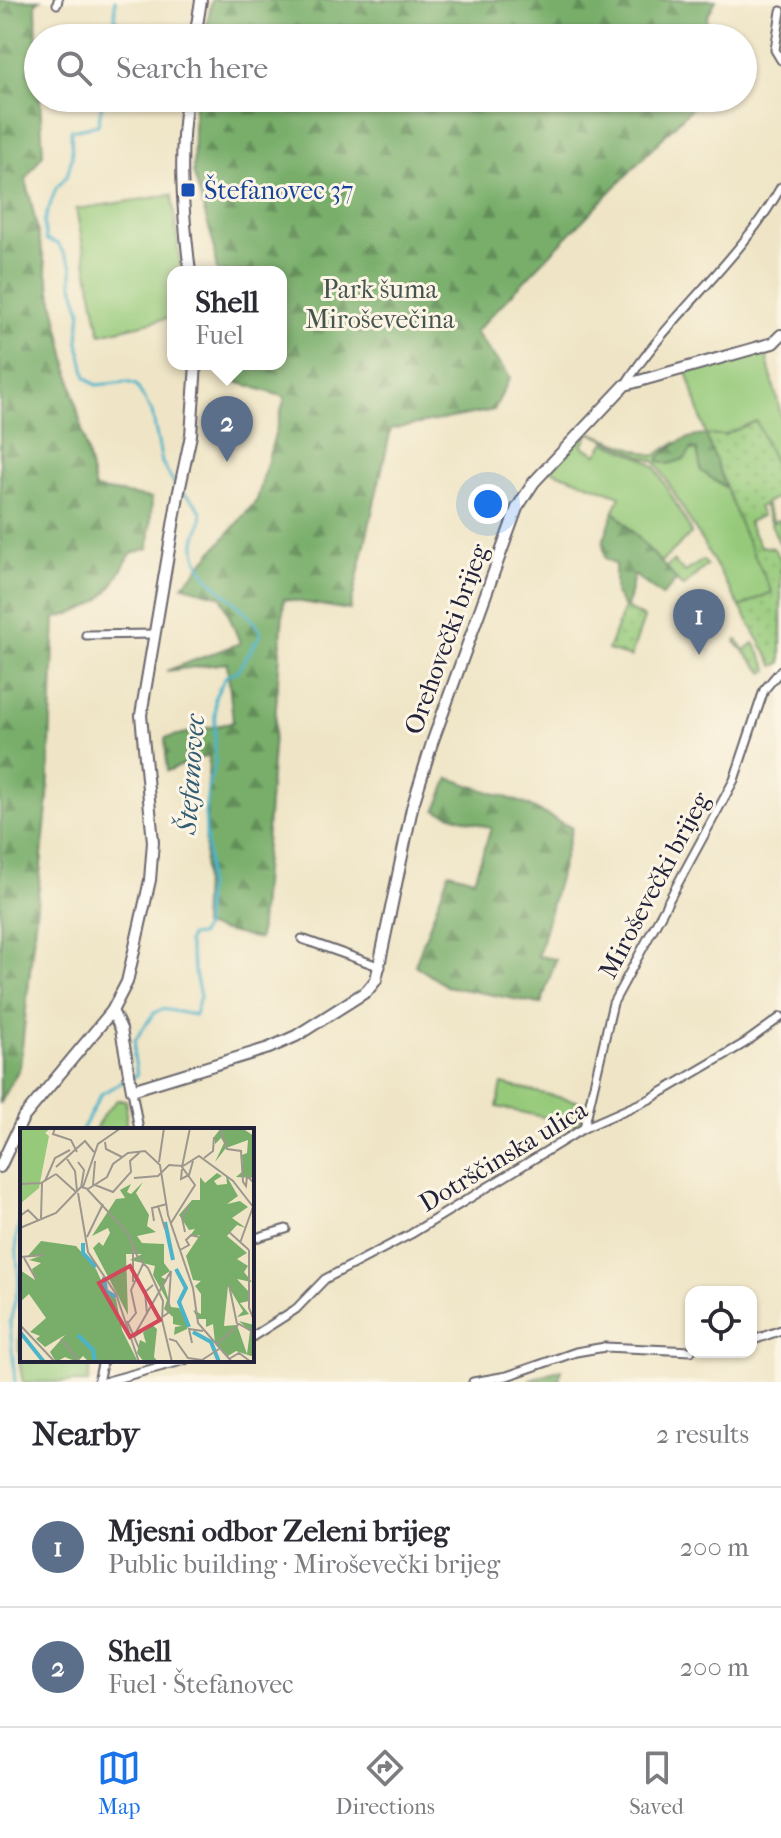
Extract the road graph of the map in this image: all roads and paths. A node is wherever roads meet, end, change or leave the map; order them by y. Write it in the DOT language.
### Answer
graph roads {
  1 [pos="201,0"];
  2 [pos="781,11"];
  3 [pos="197,24"];
  4 [pos="781,60"];
  5 [pos="185,112"];
  6 [pos="781,187"];
  7 [pos="189,266"];
  8 [pos="781,335"];
  9 [pos="196,370"];
  10 [pos="625,385"];
  11 [pos="154,634"];
  12 [pos="86,635"];
  13 [pos="781,670"];
  14 [pos="302,939"];
  15 [pos="381,967"];
  16 [pos="112,1011"];
  17 [pos="781,1017"];
  18 [pos="130,1083"];
  19 [pos="139,1128"];
  20 [pos="584,1128"];
  21 [pos="0,1167"];
  22 [pos="286,1229"];
  23 [pos="254,1238"];
  24 [pos="781,1330"];
  25 [pos="254,1336"];
  26 [pos="757,1339"];
  27 [pos="685,1351"];
  28 [pos="103,1362"];
  29 [pos="178,1362"];
  30 [pos="144,1371"];
  31 [pos="101,1382"];
  32 [pos="148,1382"];
  33 [pos="473,1382"];
  1 -- 3 [label="street"];
  2 -- 4 [label="street"];
  5 -- 7 [label="street"];
  6 -- 10 [label="street"];
  8 -- 10 [label="street"];
  9 -- 11 [label="street"];
  10 -- 15 [label="street, Orehovečki brijeg"];
  11 -- 12 [label="street"];
  11 -- 16 [label="street"];
  13 -- 20 [label="street, Miroševečki brijeg"];
  14 -- 15 [label="street"];
  15 -- 18 [label="street"];
  16 -- 18 [label="street"];
  16 -- 21 [label="street"];
  17 -- 20 [label="street, Dotrščinska ulica"];
  18 -- 19 [label="street"];
  20 -- 25 [label="street, Dotrščinska ulica"];
  22 -- 23 [label="street"];
  24 -- 26 [label="street"];
  27 -- 33 [label="street"];
  28 -- 31 [label="street"];
  29 -- 30 [label="street"];
  30 -- 31 [label="street"];
  30 -- 32 [label="street"];
}
